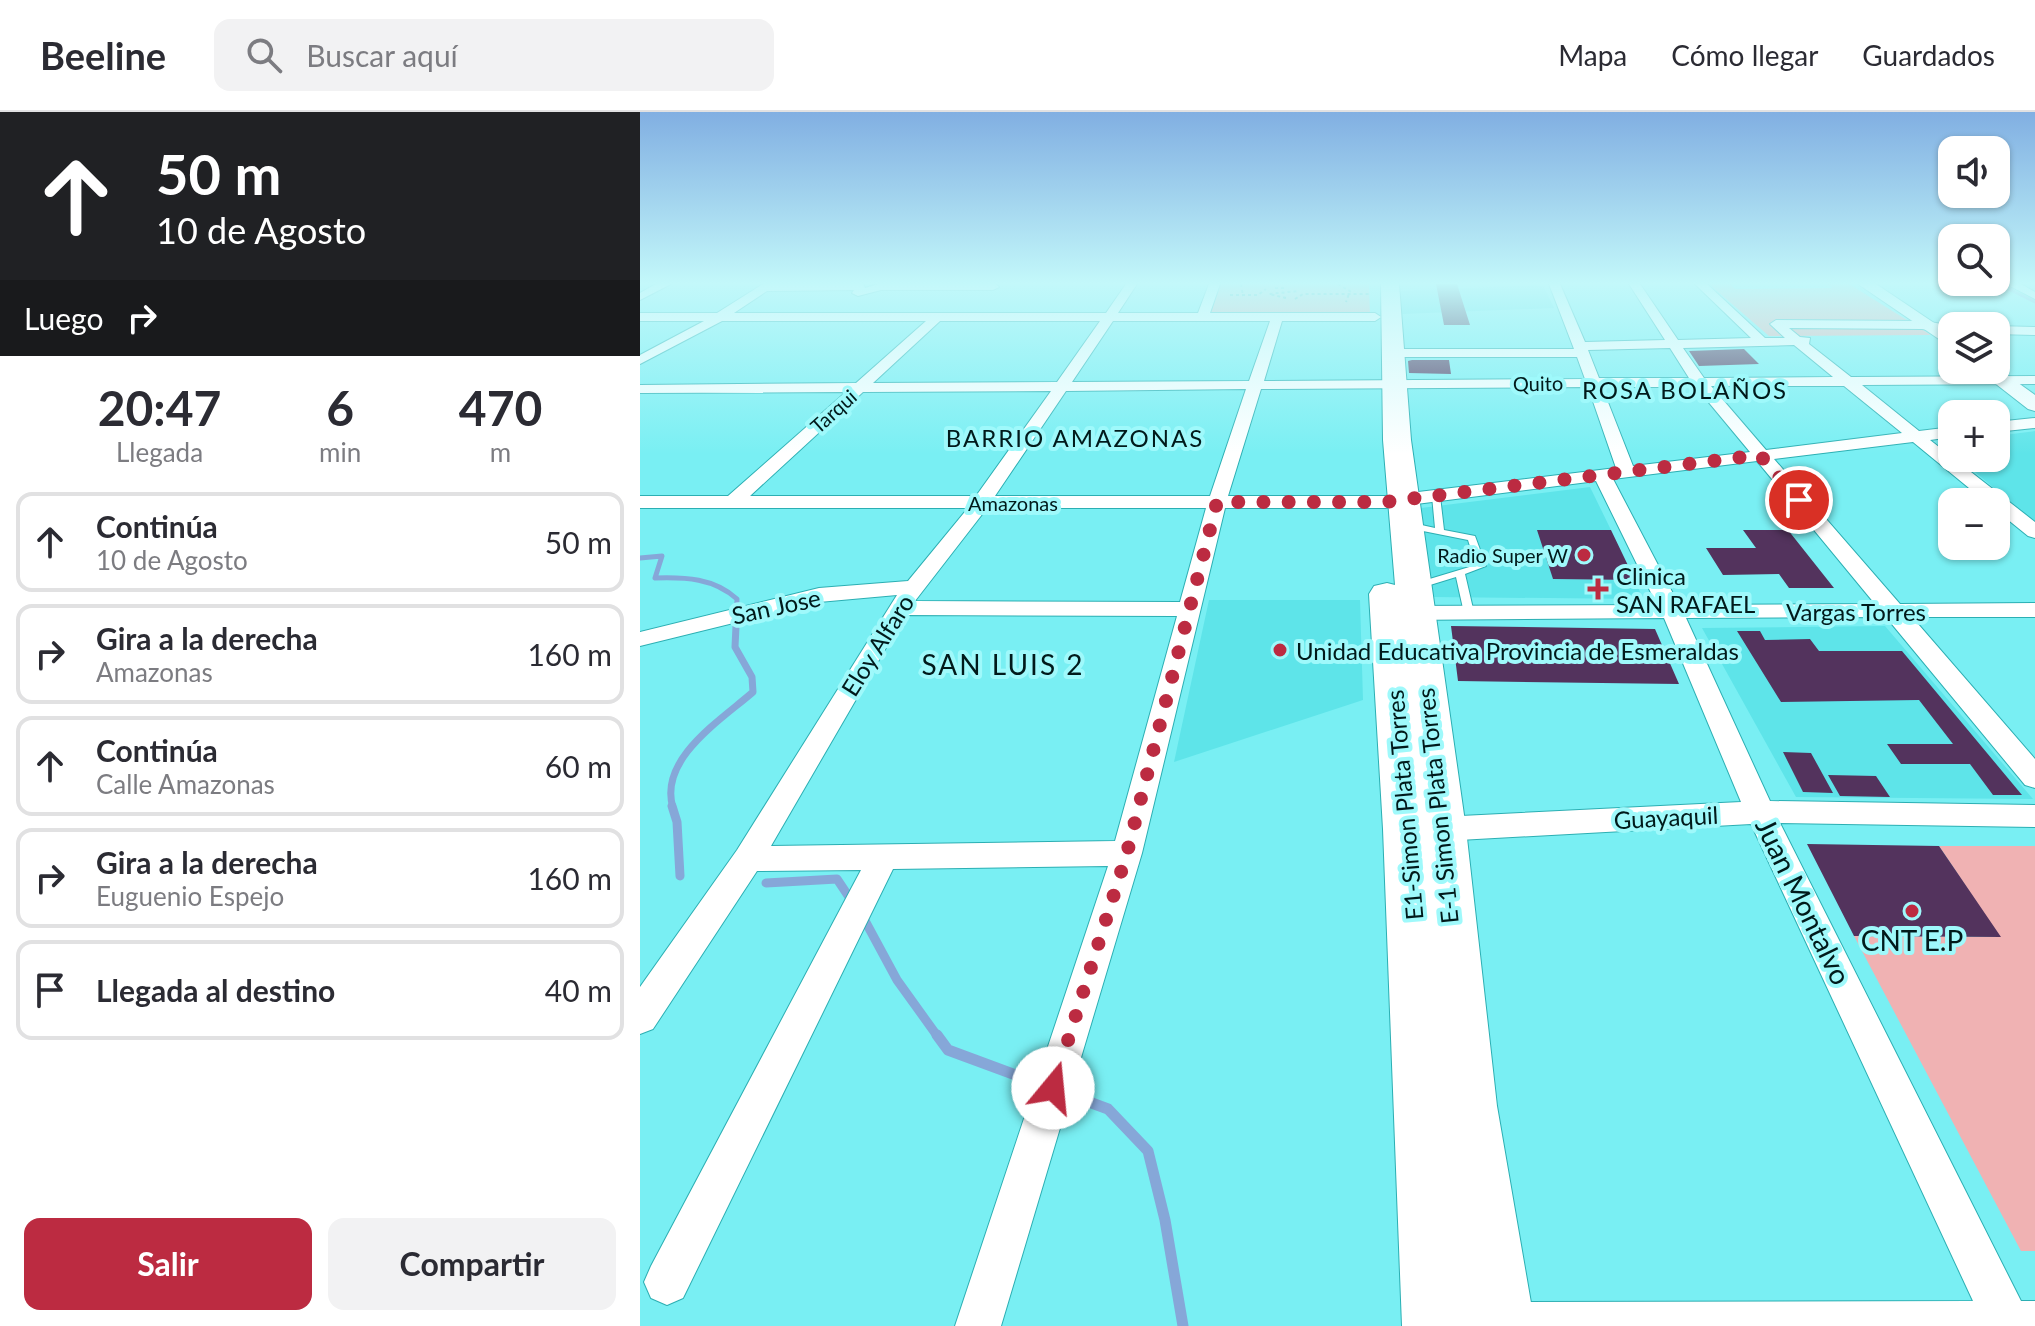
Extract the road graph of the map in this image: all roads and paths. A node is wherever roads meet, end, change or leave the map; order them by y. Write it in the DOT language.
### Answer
graph roads {
  1 [pos="676,341"];
  2 [pos="911,341"];
  3 [pos="1093,341"];
  4 [pos="1270,341"];
  5 [pos="1339,341"];
  6 [pos="1375,341"];
  7 [pos="1437,341"];
  8 [pos="1514,341"];
  9 [pos="1578,341"];
  10 [pos="1761,341"];
  11 [pos="1799,341"];
  12 [pos="1828,341"];
  13 [pos="1676,343"];
  14 [pos="1581,349"];
  15 [pos="640,360"];
  16 [pos="1938,377"];
  17 [pos="2010,377"];
  18 [pos="1698,380"];
  19 [pos="2035,380"];
  20 [pos="1845,381"];
  21 [pos="1592,382"];
  22 [pos="2007,384"];
  23 [pos="1061,386"];
  24 [pos="1256,386"];
  25 [pos="859,388"];
  26 [pos="648,389"];
  27 [pos="640,399"];
  28 [pos="2035,405"];
  29 [pos="2035,423"];
  30 [pos="2010,426"];
  31 [pos="1938,433"];
  32 [pos="1918,435"];
  33 [pos="1760,455"];
  34 [pos="1614,473"];
  35 [pos="640,502"];
  36 [pos="1217,502"];
  37 [pos="981,503"];
  38 [pos="731,504"];
  39 [pos="1414,511"];
  40 [pos="2035,532"];
  41 [pos="1460,572"];
  42 [pos="914,587"];
  43 [pos="1406,604"];
  44 [pos="898,608"];
  45 [pos="1191,609"];
  46 [pos="2035,610"];
  47 [pos="1897,611"];
  48 [pos="1672,612"];
  49 [pos="1469,613"];
  50 [pos="640,639"];
  51 [pos="2035,778"];
  52 [pos="1760,812"];
  53 [pos="2035,816"];
  54 [pos="1441,829"];
  55 [pos="1127,853"];
  56 [pos="884,856"];
  57 [pos="748,859"];
  58 [pos="640,1017"];
  59 [pos="667,1282"];
  60 [pos="1494,1325"];
  61 [pos="2017,1325"];
  62 [pos="978,1326"];
  63 [pos="1442,1326"];
  1 -- 15 [label="street"];
  2 -- 25 [label="street, Tarqui"];
  3 -- 23 [label="street, Eloy Alfaro"];
  4 -- 24 [label="street"];
  5 -- 24 [label="street"];
  6 -- 39 [label="highway, E-1 Simon Plata Torres"];
  7 -- 21 [label="street, Quito"];
  8 -- 14 [label="street"];
  9 -- 14 [label="street, Juan Montalvo"];
  10 -- 11 [label="street"];
  10 -- 13 [label="street"];
  11 -- 12 [label="street"];
  11 -- 20 [label="street"];
  13 -- 14 [label="street"];
  13 -- 18 [label="street"];
  14 -- 21 [label="street, Juan Montalvo"];
  16 -- 20 [label="street, Quito"];
  17 -- 19 [label="street, Quito"];
  18 -- 20 [label="street, Quito"];
  18 -- 21 [label="street, Quito"];
  18 -- 33 [label="street"];
  20 -- 32 [label="street"];
  21 -- 34 [label="street, Juan Montalvo"];
  22 -- 28 [label="main road"];
  23 -- 24 [label="street"];
  23 -- 25 [label="street"];
  23 -- 37 [label="street, Eloy Alfaro"];
  24 -- 36 [label="street"];
  25 -- 26 [label="street"];
  25 -- 38 [label="street, Tarqui"];
  26 -- 27 [label="street"];
  29 -- 30 [label="street"];
  31 -- 32 [label="street, Amazonas"];
  32 -- 33 [label="street, Amazonas"];
  32 -- 40 [label="street"];
  33 -- 34 [label="street, Amazonas"];
  33 -- 47 [label="street"];
  34 -- 39 [label="street, Amazonas"];
  34 -- 48 [label="street, Juan Montalvo"];
  35 -- 38 [label="street, Amazonas"];
  36 -- 37 [label="street, Amazonas"];
  36 -- 39 [label="street, Amazonas"];
  36 -- 45 [label="street"];
  37 -- 38 [label="street, Amazonas"];
  37 -- 42 [label="street, Eloy Alfaro"];
  39 -- 41 [label="lane"];
  39 -- 43 [label="highway, E-1 Simon Plata Torres"];
  41 -- 43 [label="lane"];
  41 -- 49 [label="lane"];
  42 -- 44 [label="street, Eloy Alfaro"];
  42 -- 50 [label="street, San Jose"];
  43 -- 49 [label="street, Vargas Torres"];
  43 -- 54 [label="highway, E-1 Simon Plata Torres"];
  43 -- 63 [label="highway, E1-Simon Plata Torres"];
  44 -- 45 [label="street"];
  44 -- 57 [label="street, Eloy Alfaro"];
  45 -- 55 [label="street"];
  46 -- 47 [label="street, Vargas Torres"];
  47 -- 48 [label="street, Vargas Torres"];
  47 -- 51 [label="street"];
  48 -- 49 [label="street, Vargas Torres"];
  48 -- 52 [label="street, Juan Montalvo"];
  52 -- 53 [label="street, Guayaquil"];
  52 -- 54 [label="street, Guayaquil"];
  52 -- 61 [label="street, Juan Montalvo"];
  54 -- 60 [label="highway, E-1 Simon Plata Torres"];
  55 -- 56 [label="street"];
  55 -- 62 [label="street"];
  56 -- 57 [label="street"];
  56 -- 59 [label="street"];
  57 -- 58 [label="street, Eloy Alfaro"];
  60 -- 61 [label="street"];
}
